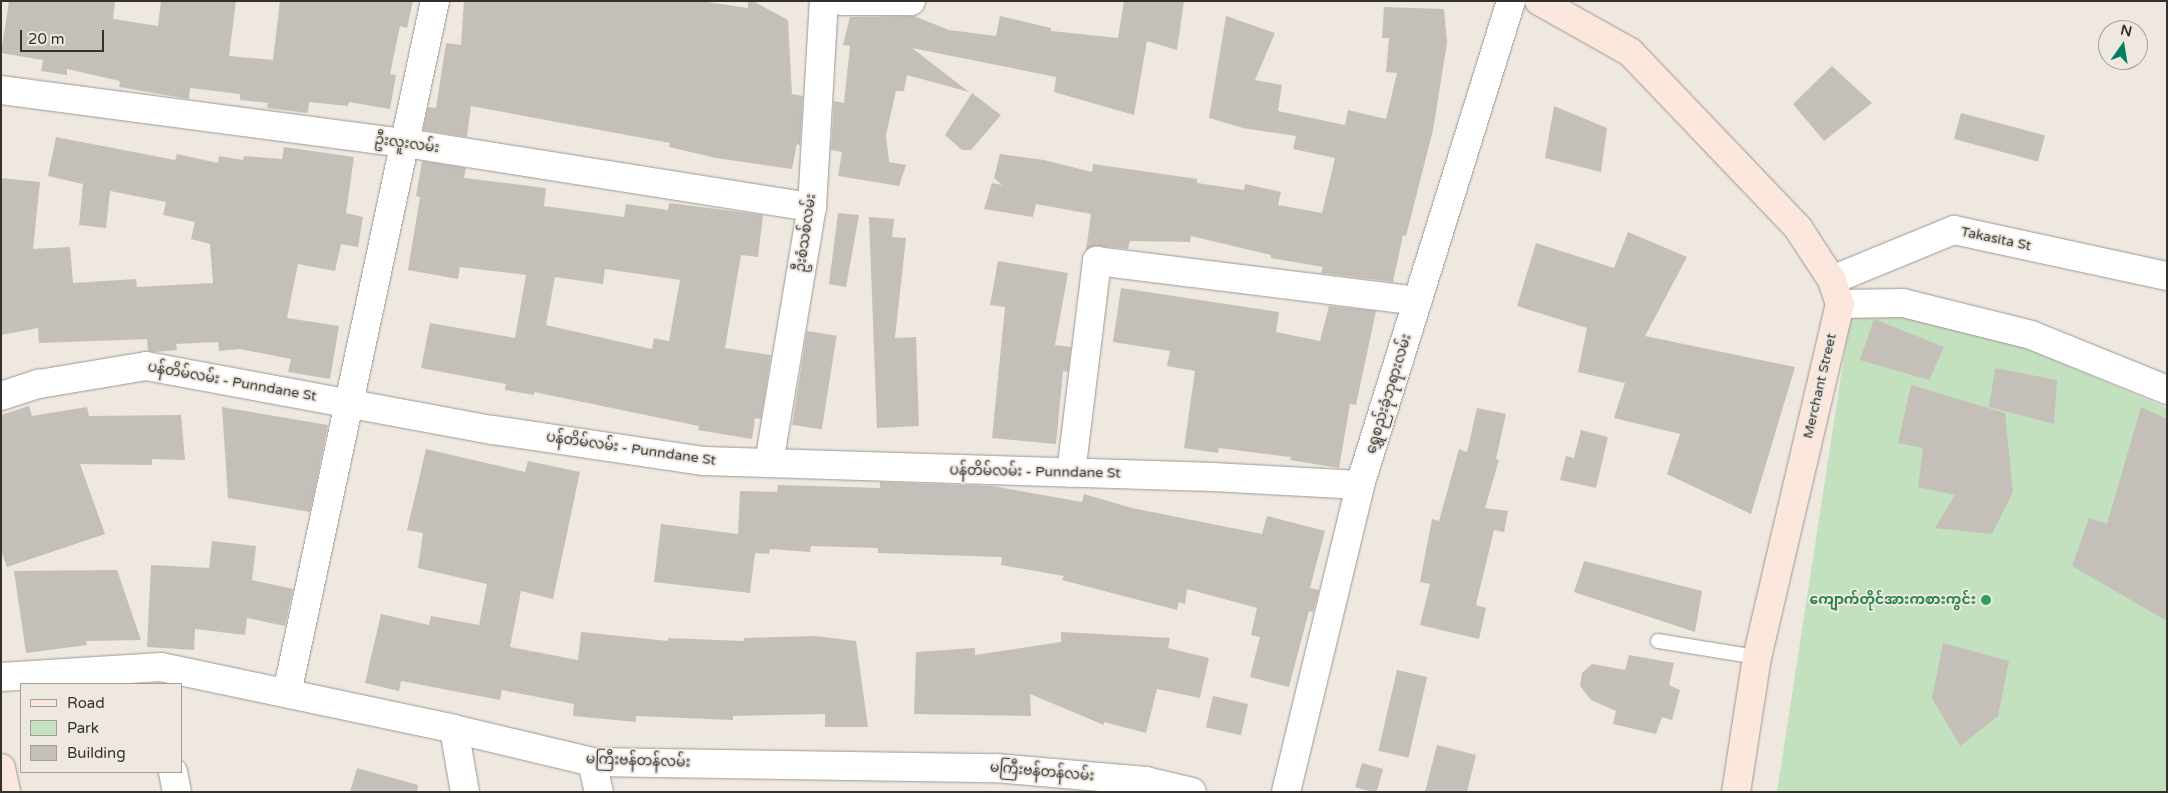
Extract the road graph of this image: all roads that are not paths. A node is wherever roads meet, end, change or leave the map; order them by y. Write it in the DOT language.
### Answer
graph roads {
  1 [pos="435,1"];
  2 [pos="824,1"];
  3 [pos="841,1"];
  4 [pos="911,1"];
  5 [pos="1511,1"];
  6 [pos="1559,5"];
  7 [pos="1,90"];
  8 [pos="406,143"];
  9 [pos="812,207"];
  10 [pos="2167,276"];
  11 [pos="1836,292"];
  12 [pos="1418,301"];
  13 [pos="2167,390"];
  14 [pos="1,396"];
  15 [pos="348,402"];
  16 [pos="769,463"];
  17 [pos="1071,473"];
  18 [pos="1360,485"];
  19 [pos="1658,641"];
  20 [pos="1757,657"];
  21 [pos="162,676"];
  22 [pos="1,677"];
  23 [pos="287,693"];
  24 [pos="454,729"];
  25 [pos="592,762"];
  26 [pos="1,768"];
  27 [pos="173,773"];
  28 [pos="6,792"];
  29 [pos="177,792"];
  30 [pos="465,792"];
  31 [pos="599,792"];
  32 [pos="1192,792"];
  33 [pos="1286,792"];
  34 [pos="1736,792"];
  1 -- 8 [label="street"];
  2 -- 9 [label="street, ဦးစံသစ်လမ်း"];
  3 -- 4 [label="street"];
  5 -- 12 [label="street, ရွှေစည်းခုံဘုရားလမ်း"];
  6 -- 11 [label="main road"];
  7 -- 8 [label="street, ဦးလူးလမ်း"];
  8 -- 9 [label="street, ဦးလူးလမ်း"];
  8 -- 15 [label="street"];
  9 -- 16 [label="street, ဦးစံသစ်လမ်း"];
  10 -- 11 [label="street, Takasita St"];
  11 -- 13 [label="street"];
  11 -- 20 [label="main road, Merchant Street"];
  12 -- 17 [label="street"];
  12 -- 18 [label="street, ရွှေစည်းခုံဘုရားလမ်း"];
  14 -- 15 [label="street, ပန်တိမ်လမ်း - Punndane St"];
  15 -- 16 [label="street, ပန်တိမ်လမ်း - Punndane St"];
  15 -- 23 [label="street"];
  16 -- 17 [label="street, ပန်တိမ်လမ်း - Punndane St"];
  17 -- 18 [label="street, ပန်တိမ်လမ်း - Punndane St"];
  18 -- 33 [label="street, ရွှေစည်းခုံဘုရားလမ်း"];
  19 -- 20 [label="lane"];
  20 -- 34 [label="main road, Merchant Street"];
  21 -- 22 [label="street, မကြီးဗန်တန်လမ်း"];
  21 -- 23 [label="street, မကြီးဗန်တန်လမ်း"];
  23 -- 24 [label="street, မကြီးဗန်တန်လမ်း"];
  24 -- 25 [label="street, မကြီးဗန်တန်လမ်း"];
  24 -- 30 [label="street"];
  25 -- 31 [label="street"];
  25 -- 32 [label="street, မကြီးဗန်တန်လမ်း"];
  26 -- 28 [label="main road"];
  27 -- 29 [label="street"];
}
